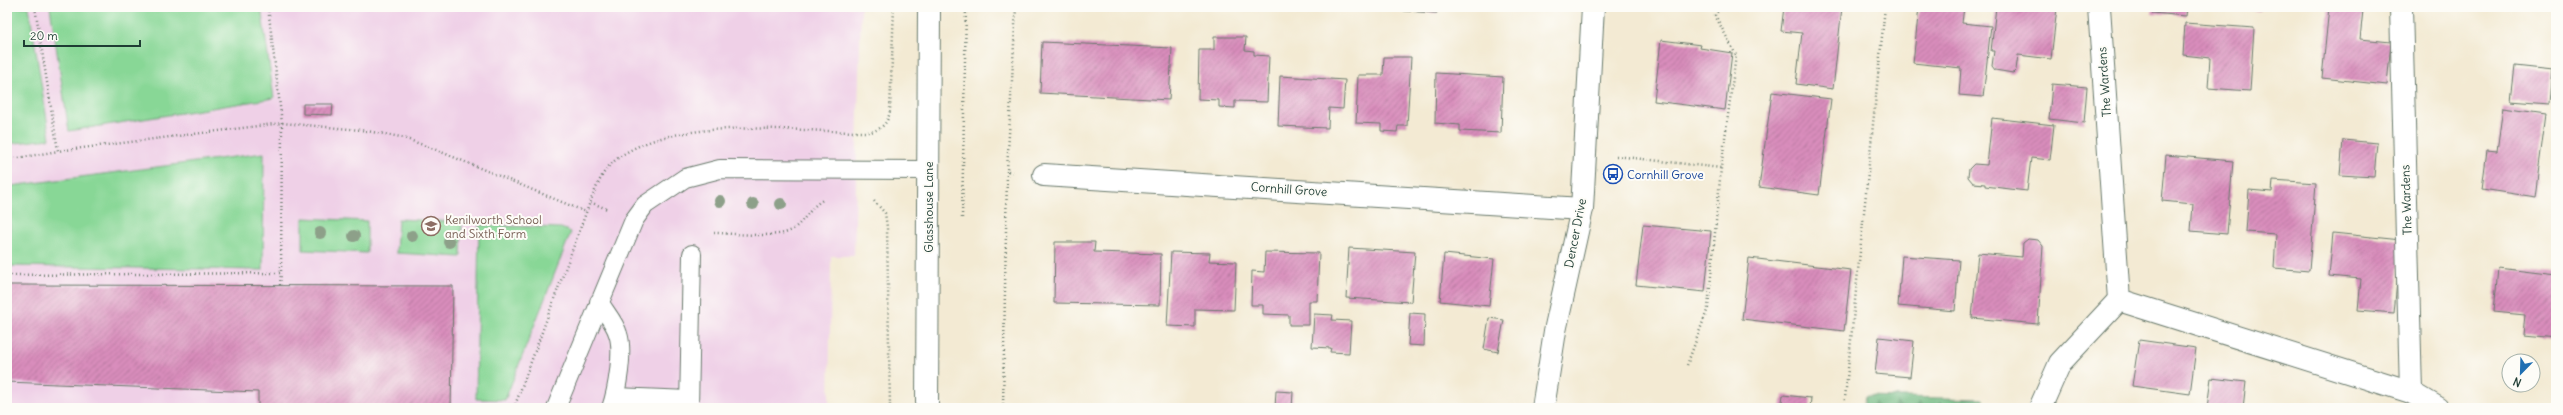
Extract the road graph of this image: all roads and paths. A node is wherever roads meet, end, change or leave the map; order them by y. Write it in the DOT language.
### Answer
graph roads {
  1 [pos="35,7"];
  2 [pos="268,7"];
  3 [pos="894,7"];
  4 [pos="929,7"];
  5 [pos="966,7"];
  6 [pos="1016,7"];
  7 [pos="1593,7"];
  8 [pos="1721,7"];
  9 [pos="1885,7"];
  10 [pos="2099,7"];
  11 [pos="2401,7"];
  12 [pos="282,123"];
  13 [pos="883,127"];
  14 [pos="58,151"];
  15 [pos="1585,153"];
  16 [pos="7,160"];
  17 [pos="1721,168"];
  18 [pos="928,170"];
  19 [pos="1007,171"];
  20 [pos="1044,175"];
  21 [pos="868,197"];
  22 [pos="825,199"];
  23 [pos="1582,209"];
  24 [pos="586,212"];
  25 [pos="962,219"];
  26 [pos="634,220"];
  27 [pos="710,233"];
  28 [pos="692,254"];
  29 [pos="280,273"];
  30 [pos="7,275"];
  31 [pos="280,285"];
  32 [pos="2119,300"];
  33 [pos="599,302"];
  34 [pos="1687,365"];
  35 [pos="2411,392"];
  36 [pos="613,402"];
  37 [pos="689,404"];
  38 [pos="514,408"];
  39 [pos="556,408"];
  40 [pos="890,408"];
  41 [pos="927,408"];
  42 [pos="1003,408"];
  43 [pos="1544,408"];
  44 [pos="1844,408"];
  45 [pos="2040,408"];
  46 [pos="2438,408"];
  1 -- 14 [label="path"];
  2 -- 12 [label="path"];
  3 -- 13 [label="path"];
  4 -- 18 [label="street, Glasshouse Lane"];
  5 -- 25 [label="path"];
  6 -- 19 [label="path"];
  7 -- 15 [label="street, Dencer Drive"];
  8 -- 17 [label="path"];
  9 -- 44 [label="path"];
  10 -- 32 [label="street, The Wardens"];
  11 -- 35 [label="street, The Wardens"];
  12 -- 14 [label="path"];
  12 -- 24 [label="path"];
  12 -- 29 [label="path"];
  14 -- 16 [label="path"];
  15 -- 17 [label="path"];
  15 -- 23 [label="street, Dencer Drive"];
  17 -- 34 [label="path"];
  18 -- 26 [label="lane"];
  18 -- 41 [label="street, Glasshouse Lane"];
  19 -- 20 [label="path"];
  19 -- 42 [label="path"];
  20 -- 23 [label="street, Cornhill Grove"];
  21 -- 40 [label="path"];
  22 -- 27 [label="path"];
  23 -- 43 [label="street, Dencer Drive"];
  24 -- 26 [label="path"];
  24 -- 38 [label="path"];
  26 -- 33 [label="lane"];
  28 -- 37 [label="lane"];
  29 -- 30 [label="path"];
  29 -- 31 [label="path"];
  32 -- 35 [label="street"];
  32 -- 45 [label="street"];
  33 -- 36 [label="lane"];
  33 -- 39 [label="lane"];
  35 -- 46 [label="street"];
  36 -- 37 [label="lane"];
}
